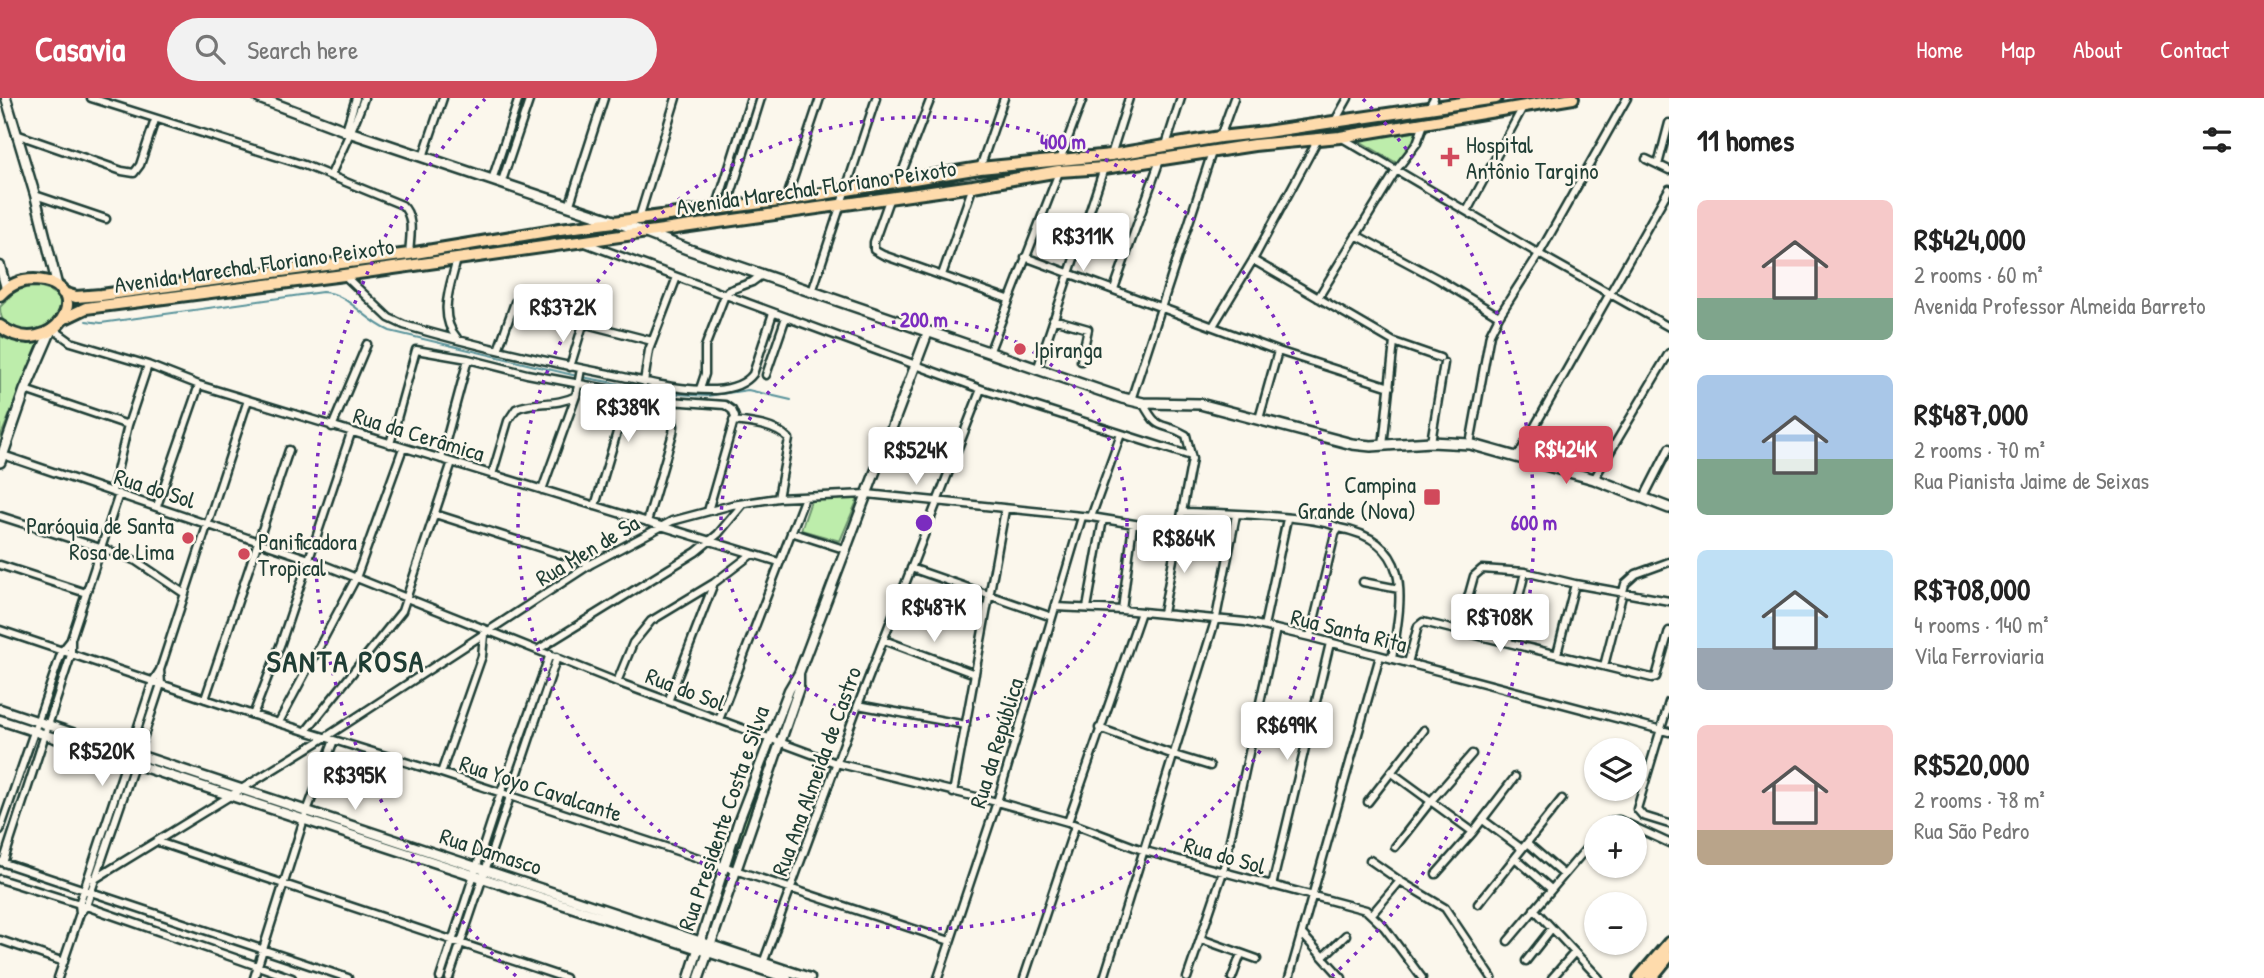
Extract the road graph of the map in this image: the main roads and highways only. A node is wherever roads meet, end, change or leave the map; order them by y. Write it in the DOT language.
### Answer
graph roads {
  1 [pos="259,98"];
  2 [pos="1496,98"];
  3 [pos="1573,98"];
  4 [pos="1431,103"];
  5 [pos="1060,166"];
  6 [pos="617,222"];
  7 [pos="643,233"];
  8 [pos="61,290"];
  9 [pos="3,292"];
  10 [pos="65,318"];
  11 [pos="0,326"];
  12 [pos="52,330"];
  13 [pos="1,459"];
  14 [pos="1669,508"];
  15 [pos="1669,943"];
  16 [pos="1669,956"];
  17 [pos="1639,978"];
  18 [pos="1651,978"];
  1 -- 6 [label="main road"];
  2 -- 4 [label="main road, Avenida Marechal Floriano Peixoto"];
  3 -- 5 [label="main road, Avenida Marechal Floriano Peixoto"];
  4 -- 5 [label="main road, Avenida Marechal Floriano Peixoto"];
  5 -- 6 [label="main road, Avenida Marechal Floriano Peixoto"];
  5 -- 7 [label="main road, Avenida Marechal Floriano Peixoto"];
  6 -- 7 [label="main road"];
  6 -- 8 [label="main road, Avenida Marechal Floriano Peixoto"];
  7 -- 10 [label="main road, Avenida Marechal Floriano Peixoto"];
  7 -- 14 [label="main road"];
  8 -- 9 [label="main road, Avenida Marechal Floriano Peixoto"];
  8 -- 10 [label="main road"];
  10 -- 12 [label="main road"];
  11 -- 12 [label="main road"];
  12 -- 13 [label="main road"];
  15 -- 17 [label="main road"];
  16 -- 18 [label="main road"];
}
